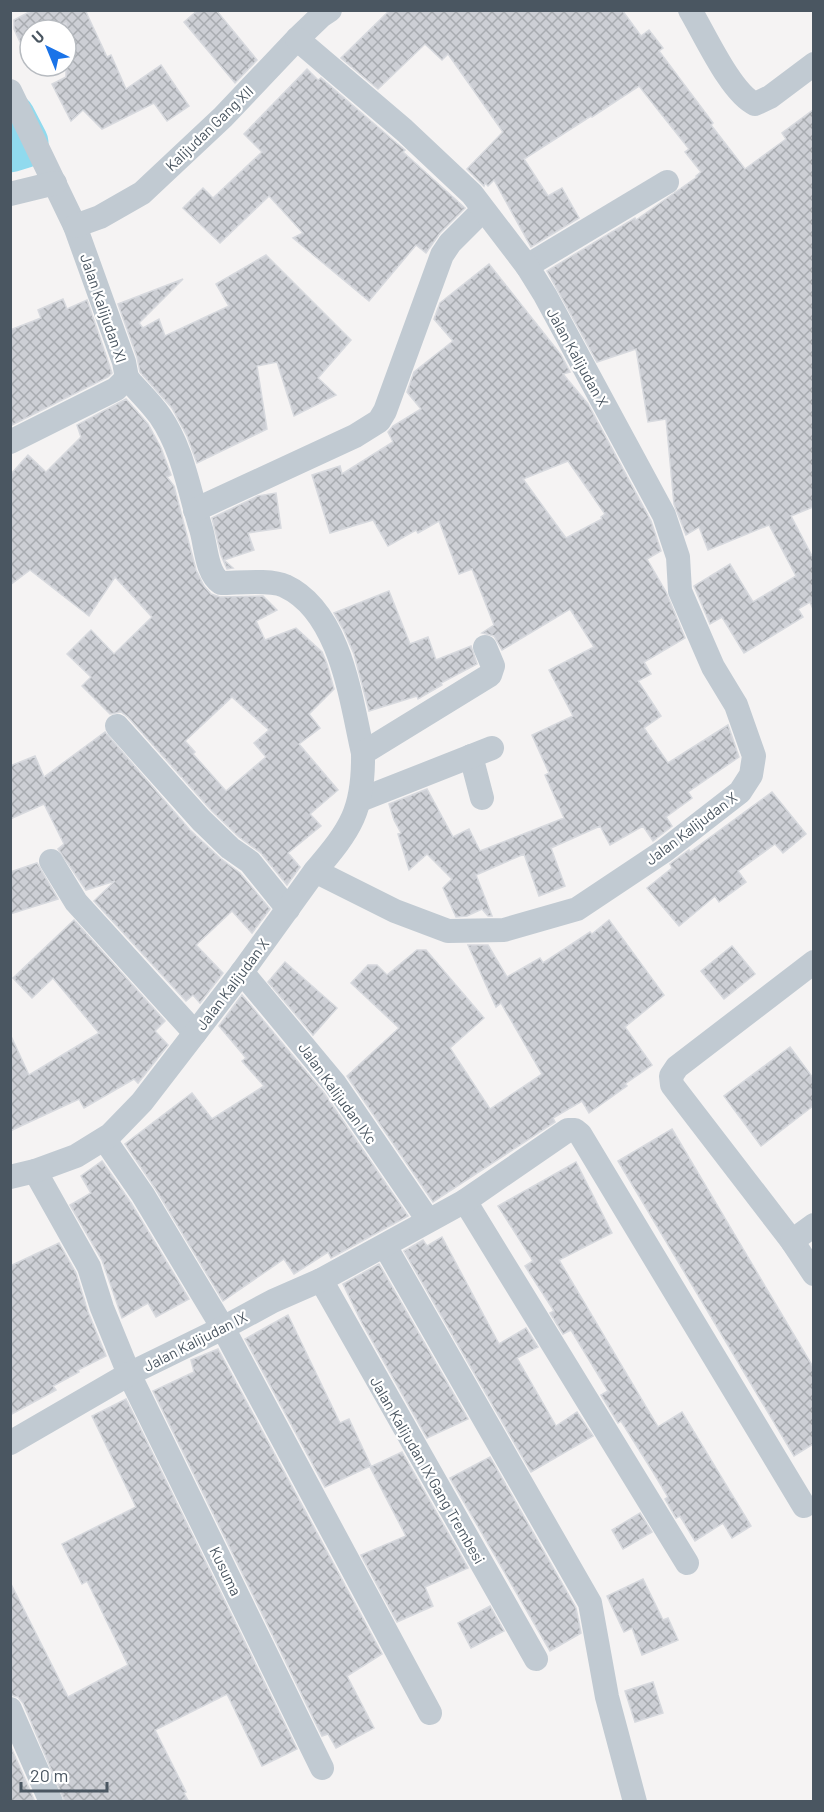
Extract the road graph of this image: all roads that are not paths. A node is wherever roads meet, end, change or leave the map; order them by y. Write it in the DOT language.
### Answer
graph roads {
  1 [pos="690,10"];
  2 [pos="324,12"];
  3 [pos="297,39"];
  4 [pos="813,64"];
  5 [pos="10,91"];
  6 [pos="667,182"];
  7 [pos="55,183"];
  8 [pos="10,194"];
  9 [pos="483,210"];
  10 [pos="75,226"];
  11 [pos="527,266"];
  12 [pos="127,378"];
  13 [pos="10,442"];
  14 [pos="195,510"];
  15 [pos="486,647"];
  16 [pos="117,726"];
  17 [pos="363,753"];
  18 [pos="482,798"];
  19 [pos="360,800"];
  20 [pos="51,861"];
  21 [pos="315,871"];
  22 [pos="288,909"];
  23 [pos="813,962"];
  24 [pos="242,972"];
  25 [pos="195,1033"];
  26 [pos="105,1140"];
  27 [pos="35,1171"];
  28 [pos="10,1177"];
  29 [pos="465,1201"];
  30 [pos="428,1220"];
  31 [pos="813,1225"];
  32 [pos="792,1241"];
  33 [pos="385,1246"];
  34 [pos="813,1274"];
  35 [pos="321,1280"];
  36 [pos="224,1328"];
  37 [pos="129,1374"];
  38 [pos="10,1443"];
  39 [pos="804,1506"];
  40 [pos="687,1563"];
  41 [pos="536,1659"];
  42 [pos="10,1709"];
  43 [pos="430,1713"];
  44 [pos="322,1768"];
  45 [pos="51,1802"];
  46 [pos="635,1802"];
  1 -- 4 [label="street"];
  2 -- 3 [label="street, Kalijudan Gang XII"];
  3 -- 9 [label="street, Jalan Kalijudan X"];
  3 -- 10 [label="street, Kalijudan Gang XII"];
  5 -- 7 [label="street, Jalan Kalijudan XI"];
  6 -- 11 [label="street"];
  7 -- 8 [label="street"];
  7 -- 10 [label="street, Jalan Kalijudan XI"];
  9 -- 11 [label="street, Jalan Kalijudan X"];
  9 -- 14 [label="street"];
  10 -- 12 [label="street, Jalan Kalijudan XI"];
  11 -- 21 [label="street, Jalan Kalijudan X"];
  12 -- 13 [label="street, Jalan Kalijudan XI"];
  12 -- 14 [label="street"];
  14 -- 17 [label="street"];
  15 -- 17 [label="street"];
  16 -- 22 [label="street"];
  17 -- 19 [label="street"];
  18 -- 19 [label="street"];
  19 -- 21 [label="street"];
  20 -- 25 [label="street"];
  21 -- 22 [label="street, Jalan Kalijudan X"];
  22 -- 24 [label="street, Jalan Kalijudan X"];
  23 -- 32 [label="street"];
  24 -- 25 [label="street, Jalan Kalijudan X"];
  24 -- 30 [label="street, Jalan Kalijudan IXc"];
  25 -- 26 [label="street, Jalan Kalijudan X"];
  26 -- 27 [label="street, Jalan Kalijudan X"];
  26 -- 36 [label="street"];
  27 -- 28 [label="street, Jalan Kalijudan X"];
  27 -- 37 [label="street, Kusuma"];
  29 -- 30 [label="street, Jalan Kalijudan IX"];
  29 -- 39 [label="street, Jalan Kalijudan IX"];
  29 -- 40 [label="street"];
  30 -- 33 [label="street, Jalan Kalijudan IX"];
  31 -- 32 [label="street"];
  32 -- 34 [label="street"];
  33 -- 35 [label="street, Jalan Kalijudan IX"];
  33 -- 46 [label="street"];
  35 -- 36 [label="street, Jalan Kalijudan IX"];
  35 -- 41 [label="street, Jalan Kalijudan IX Gang Trembesi"];
  36 -- 37 [label="street, Jalan Kalijudan IX"];
  36 -- 43 [label="street"];
  37 -- 38 [label="street, Jalan Kalijudan IX"];
  37 -- 44 [label="street, Kusuma"];
  42 -- 45 [label="street"];
}
